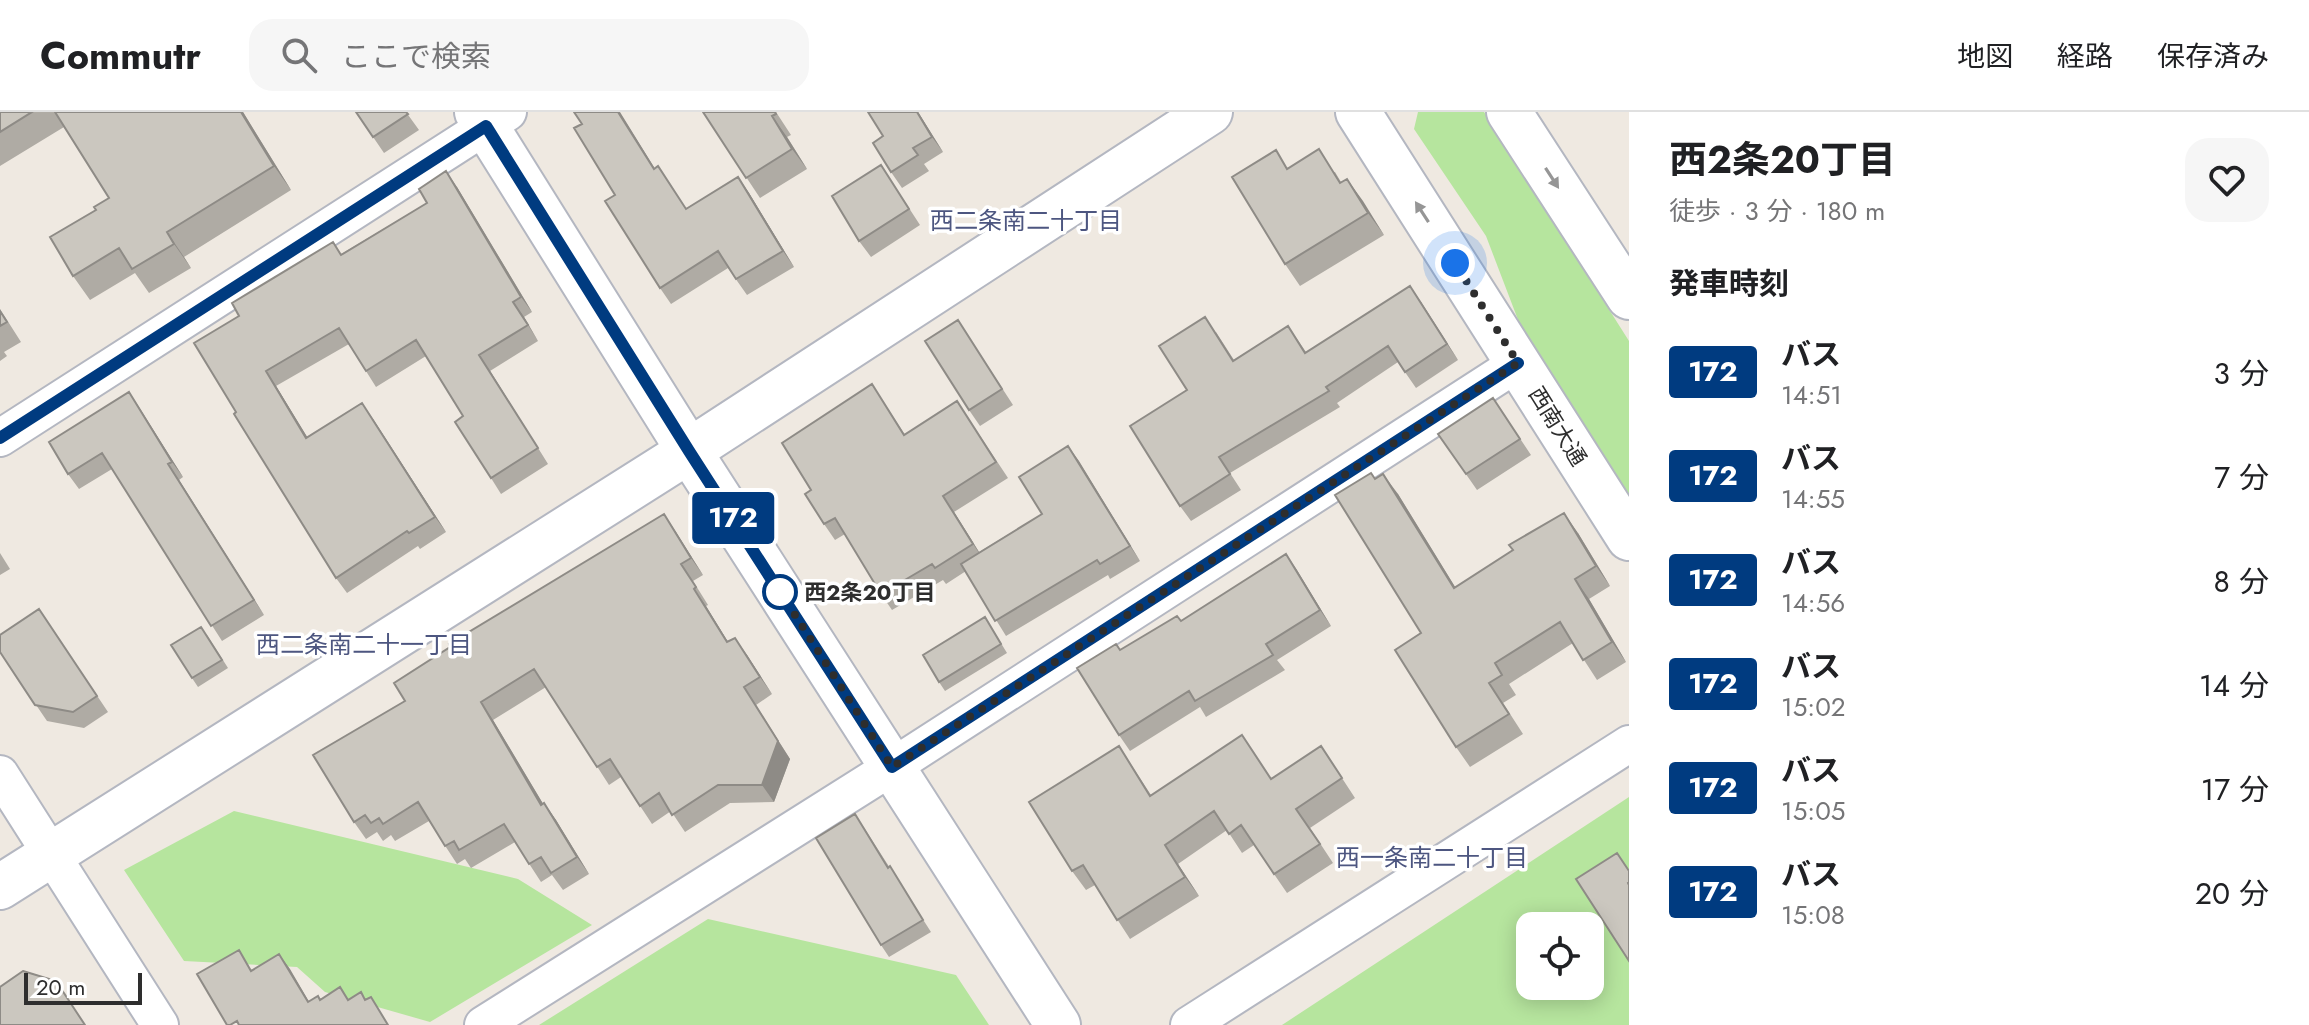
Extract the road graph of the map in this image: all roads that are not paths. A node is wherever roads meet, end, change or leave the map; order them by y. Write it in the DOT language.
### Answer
graph roads {
  1 [pos="1210,112"];
  2 [pos="1358,112"];
  3 [pos="1509,112"];
  4 [pos="490,117"];
  5 [pos="1628,293"];
  6 [pos="1518,363"];
  7 [pos="0,438"];
  8 [pos="689,451"];
  9 [pos="1629,538"];
  10 [pos="1629,744"];
  11 [pos="892,767"];
  12 [pos="0,774"];
  13 [pos="49,855"];
  14 [pos="0,887"];
  15 [pos="160,1025"];
  16 [pos="483,1025"];
  17 [pos="1058,1025"];
  18 [pos="1189,1025"];
  1 -- 8 [label="street"];
  6 -- 2 [label="street, 西南大通, one-way"];
  3 -- 5 [label="street, one-way"];
  4 -- 7 [label="street"];
  4 -- 8 [label="street"];
  6 -- 9 [label="street, 西南大通"];
  6 -- 11 [label="street"];
  8 -- 11 [label="street"];
  8 -- 13 [label="street"];
  10 -- 18 [label="street"];
  11 -- 16 [label="street"];
  11 -- 17 [label="street"];
  12 -- 13 [label="street"];
  13 -- 14 [label="street"];
  13 -- 15 [label="street"];
}
